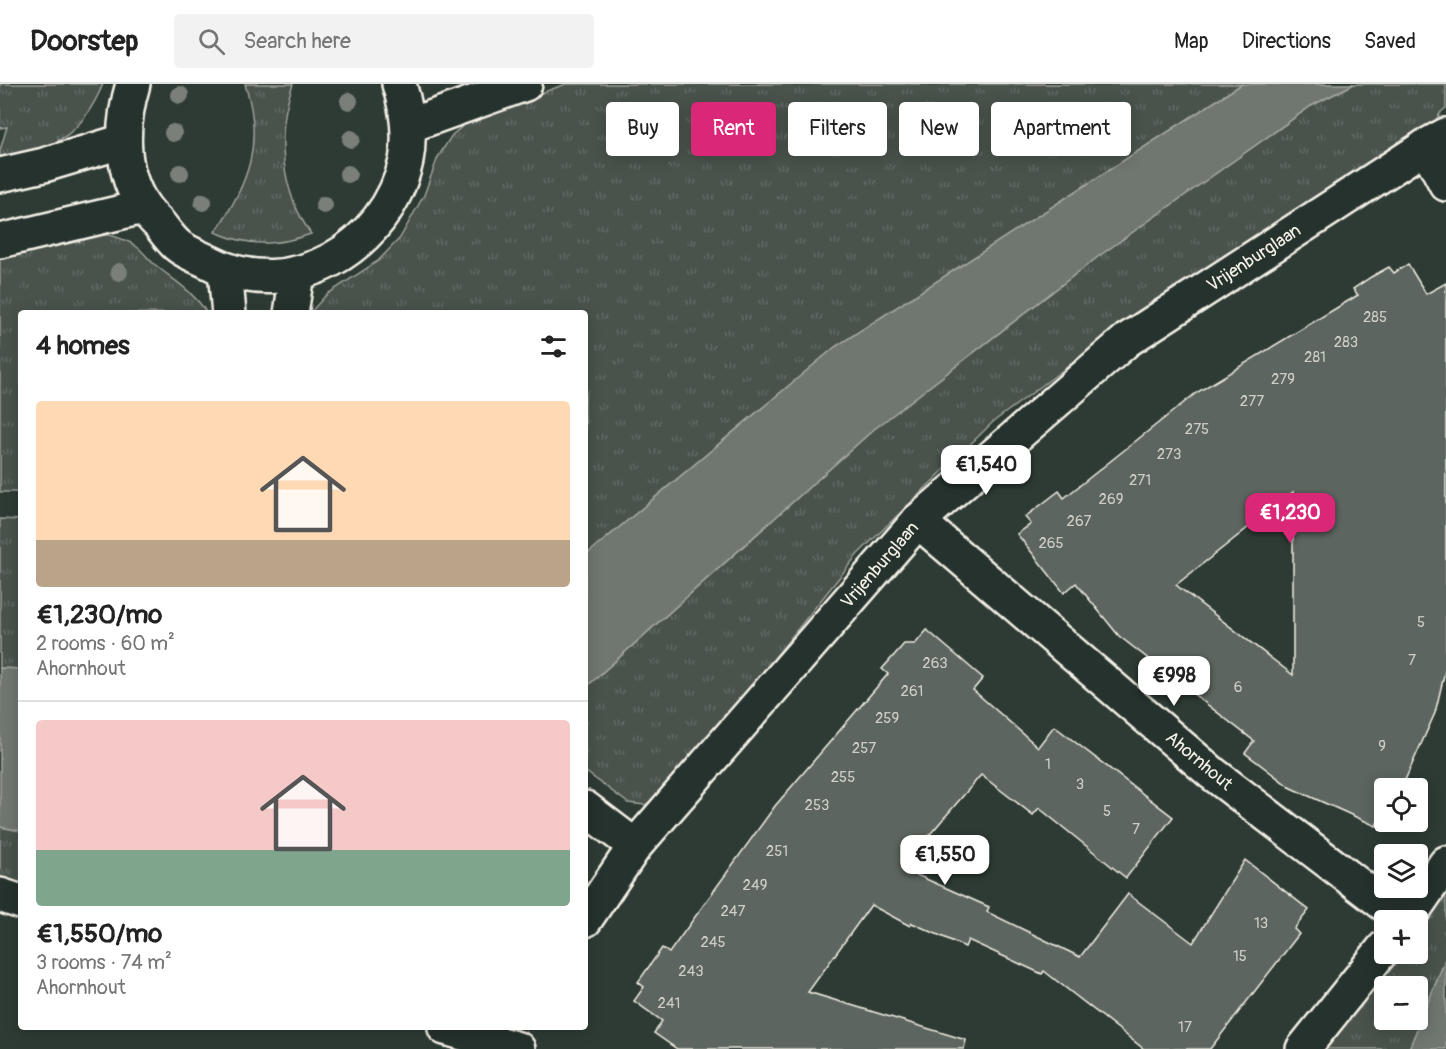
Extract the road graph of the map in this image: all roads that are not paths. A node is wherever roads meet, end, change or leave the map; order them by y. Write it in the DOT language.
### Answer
graph roads {
  1 [pos="133,84"];
  2 [pos="399,84"];
  3 [pos="525,84"];
  4 [pos="408,126"];
  5 [pos="124,141"];
  6 [pos="1436,141"];
  7 [pos="0,176"];
  8 [pos="1446,184"];
  9 [pos="143,207"];
  10 [pos="0,241"];
  11 [pos="225,270"];
  12 [pos="297,273"];
  13 [pos="229,310"];
  14 [pos="292,310"];
  15 [pos="918,521"];
  16 [pos="588,810"];
  17 [pos="635,846"];
  18 [pos="1446,863"];
  19 [pos="0,896"];
  20 [pos="18,901"];
  21 [pos="1392,910"];
  22 [pos="1414,910"];
  23 [pos="588,916"];
  24 [pos="1374,960"];
  25 [pos="454,1030"];
  26 [pos="508,1042"];
  27 [pos="1302,1049"];
  1 -- 5 [label="street"];
  2 -- 4 [label="street"];
  3 -- 4 [label="street"];
  4 -- 12 [label="street"];
  5 -- 7 [label="street"];
  5 -- 9 [label="street"];
  6 -- 8 [label="street"];
  6 -- 15 [label="street, Vrijenburglaan"];
  9 -- 10 [label="street"];
  9 -- 11 [label="street"];
  11 -- 12 [label="street"];
  11 -- 13 [label="street"];
  12 -- 14 [label="street"];
  15 -- 17 [label="street, Vrijenburglaan"];
  15 -- 21 [label="street, Ahornhout"];
  16 -- 17 [label="street"];
  17 -- 23 [label="street, Vrijenburglaan"];
  18 -- 22 [label="street"];
  19 -- 20 [label="street"];
  24 -- 27 [label="street"];
  25 -- 26 [label="street"];
}
